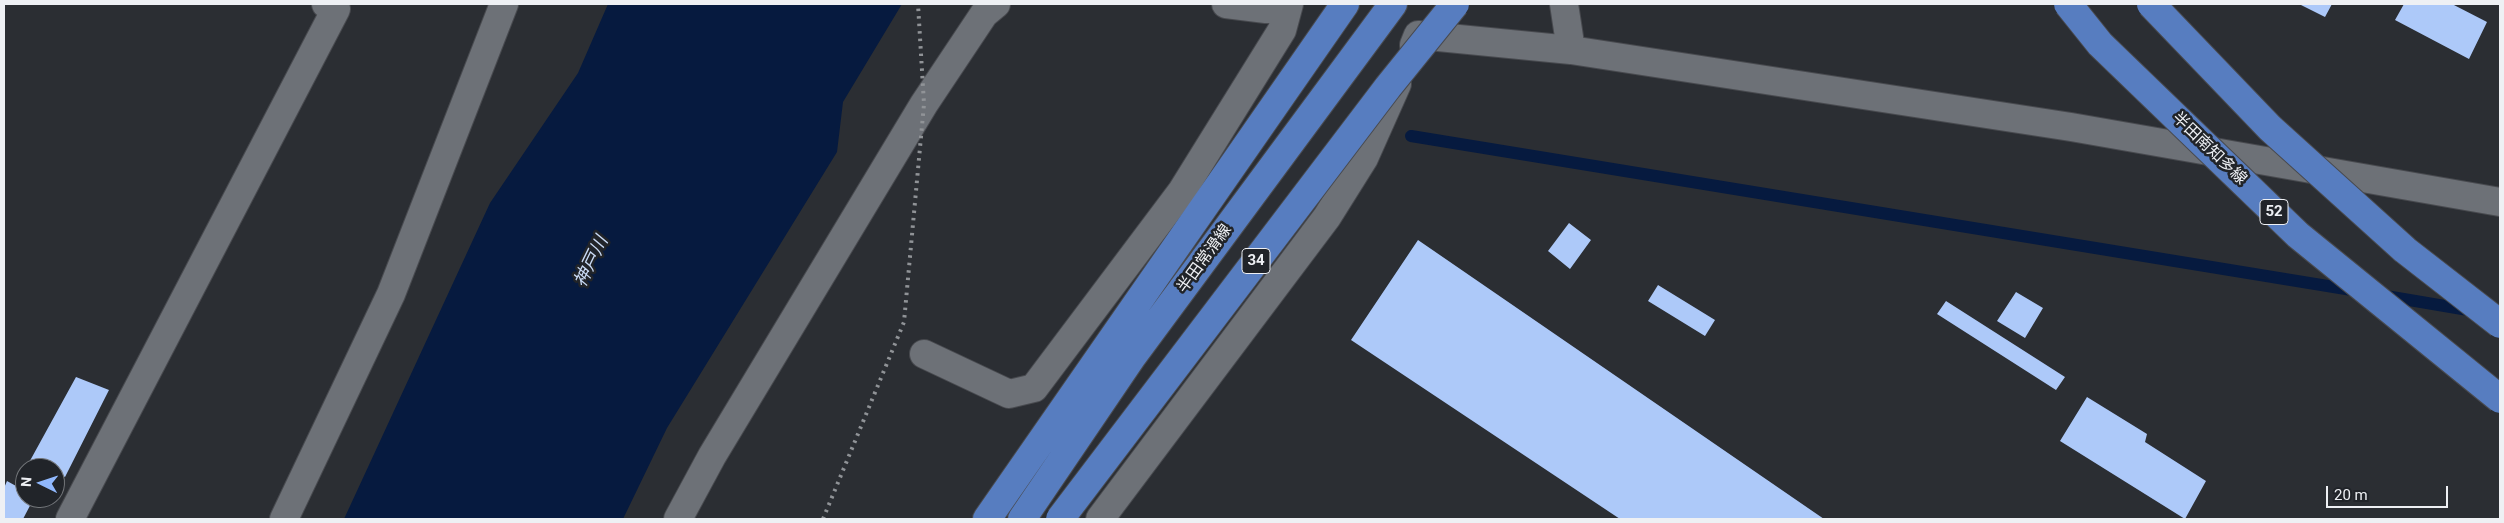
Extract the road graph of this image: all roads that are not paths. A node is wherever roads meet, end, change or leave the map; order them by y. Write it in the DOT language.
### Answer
graph roads {
  1 [pos="326,4"];
  2 [pos="504,4"];
  3 [pos="996,4"];
  4 [pos="1226,4"];
  5 [pos="1345,4"];
  6 [pos="1393,4"];
  7 [pos="1455,4"];
  8 [pos="1564,4"];
  9 [pos="2068,4"];
  10 [pos="2151,4"];
  11 [pos="1288,6"];
  12 [pos="1571,50"];
  13 [pos="2500,202"];
  14 [pos="2500,324"];
  15 [pos="924,354"];
  16 [pos="2500,399"];
  17 [pos="70,519"];
  18 [pos="284,519"];
  19 [pos="678,519"];
  20 [pos="987,519"];
  21 [pos="1022,519"];
  22 [pos="1060,519"];
  23 [pos="1100,519"];
  1 -- 17 [label="street"];
  2 -- 18 [label="street"];
  3 -- 19 [label="street"];
  4 -- 11 [label="street"];
  5 -- 20 [label="main road, 半田常滑線"];
  6 -- 21 [label="main road, 半田常滑線 / 34"];
  7 -- 22 [label="main road, 34, bridge"];
  8 -- 12 [label="street"];
  9 -- 16 [label="main road, 半田南知多線 / 52, bridge"];
  10 -- 14 [label="main road, bridge"];
  11 -- 15 [label="street"];
  12 -- 13 [label="street"];
  12 -- 23 [label="street"];
}
